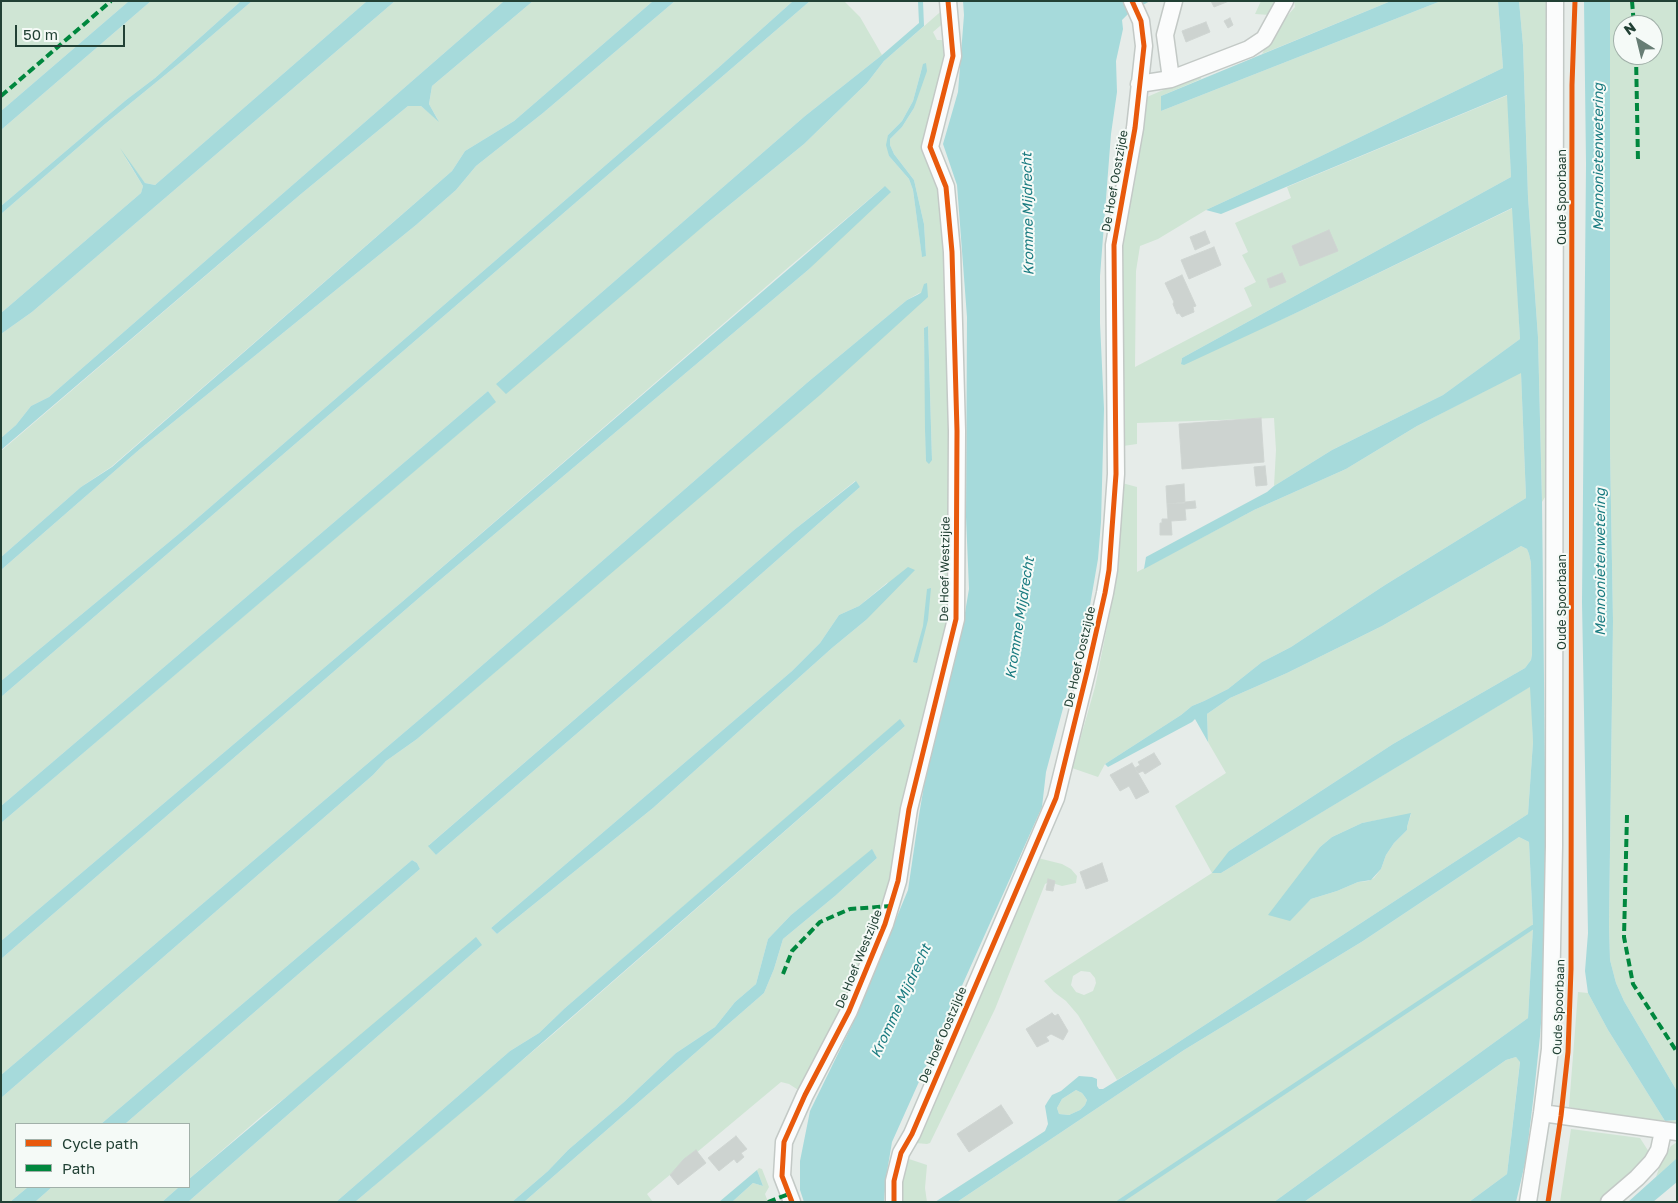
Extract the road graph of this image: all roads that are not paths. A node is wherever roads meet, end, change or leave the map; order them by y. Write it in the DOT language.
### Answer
graph roads {
  1 [pos="948,1"];
  2 [pos="1132,1"];
  3 [pos="1174,1"];
  4 [pos="1285,1"];
  5 [pos="1555,1"];
  6 [pos="1171,79"];
  7 [pos="1139,84"];
  8 [pos="1542,1113"];
  9 [pos="1670,1132"];
  10 [pos="792,1202"];
  11 [pos="894,1202"];
  12 [pos="1528,1202"];
  13 [pos="1609,1202"];
  1 -- 10 [label="street, De Hoef Westzijde"];
  2 -- 7 [label="street"];
  3 -- 6 [label="street"];
  4 -- 6 [label="street"];
  5 -- 8 [label="street, Oude Spoorbaan"];
  6 -- 7 [label="street"];
  7 -- 11 [label="street, De Hoef Oostzijde"];
  8 -- 9 [label="street"];
  8 -- 12 [label="street, Oude Spoorbaan"];
  9 -- 13 [label="street"];
}
